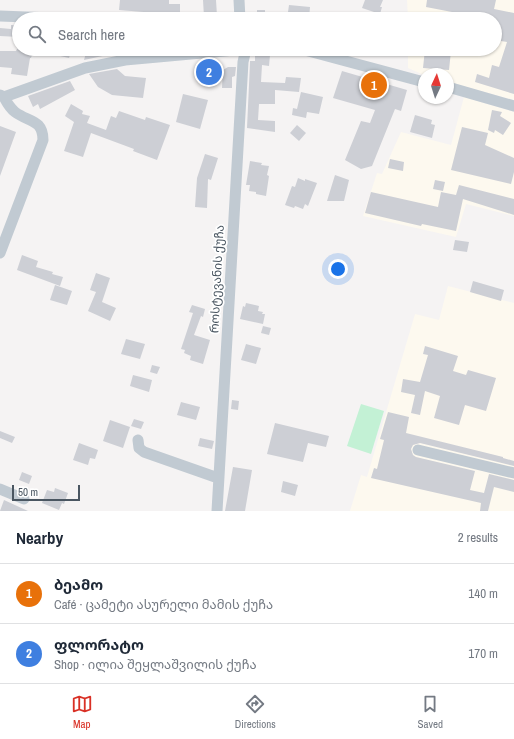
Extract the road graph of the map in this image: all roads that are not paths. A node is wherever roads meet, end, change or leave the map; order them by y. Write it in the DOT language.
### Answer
graph roads {
  1 [pos="240,0"];
  2 [pos="240,12"];
  3 [pos="0,16"];
  4 [pos="12,16"];
  5 [pos="169,56"];
  6 [pos="244,56"];
  7 [pos="326,56"];
  8 [pos="418,80"];
  9 [pos="454,89"];
  10 [pos="2,96"];
  11 [pos="514,106"];
  12 [pos="0,253"];
  13 [pos="138,440"];
  14 [pos="418,450"];
  15 [pos="514,473"];
  16 [pos="218,478"];
  17 [pos="0,489"];
  18 [pos="24,499"];
  19 [pos="217,511"];
  1 -- 2 [label="street"];
  3 -- 4 [label="street"];
  5 -- 10 [label="street"];
  6 -- 16 [label="street, როსტევანის ქუჩა"];
  7 -- 8 [label="street"];
  9 -- 11 [label="street"];
  10 -- 12 [label="street"];
  13 -- 16 [label="street"];
  14 -- 15 [label="street"];
  16 -- 19 [label="street, როსტევანის ქუჩა"];
  17 -- 18 [label="street"];
}
